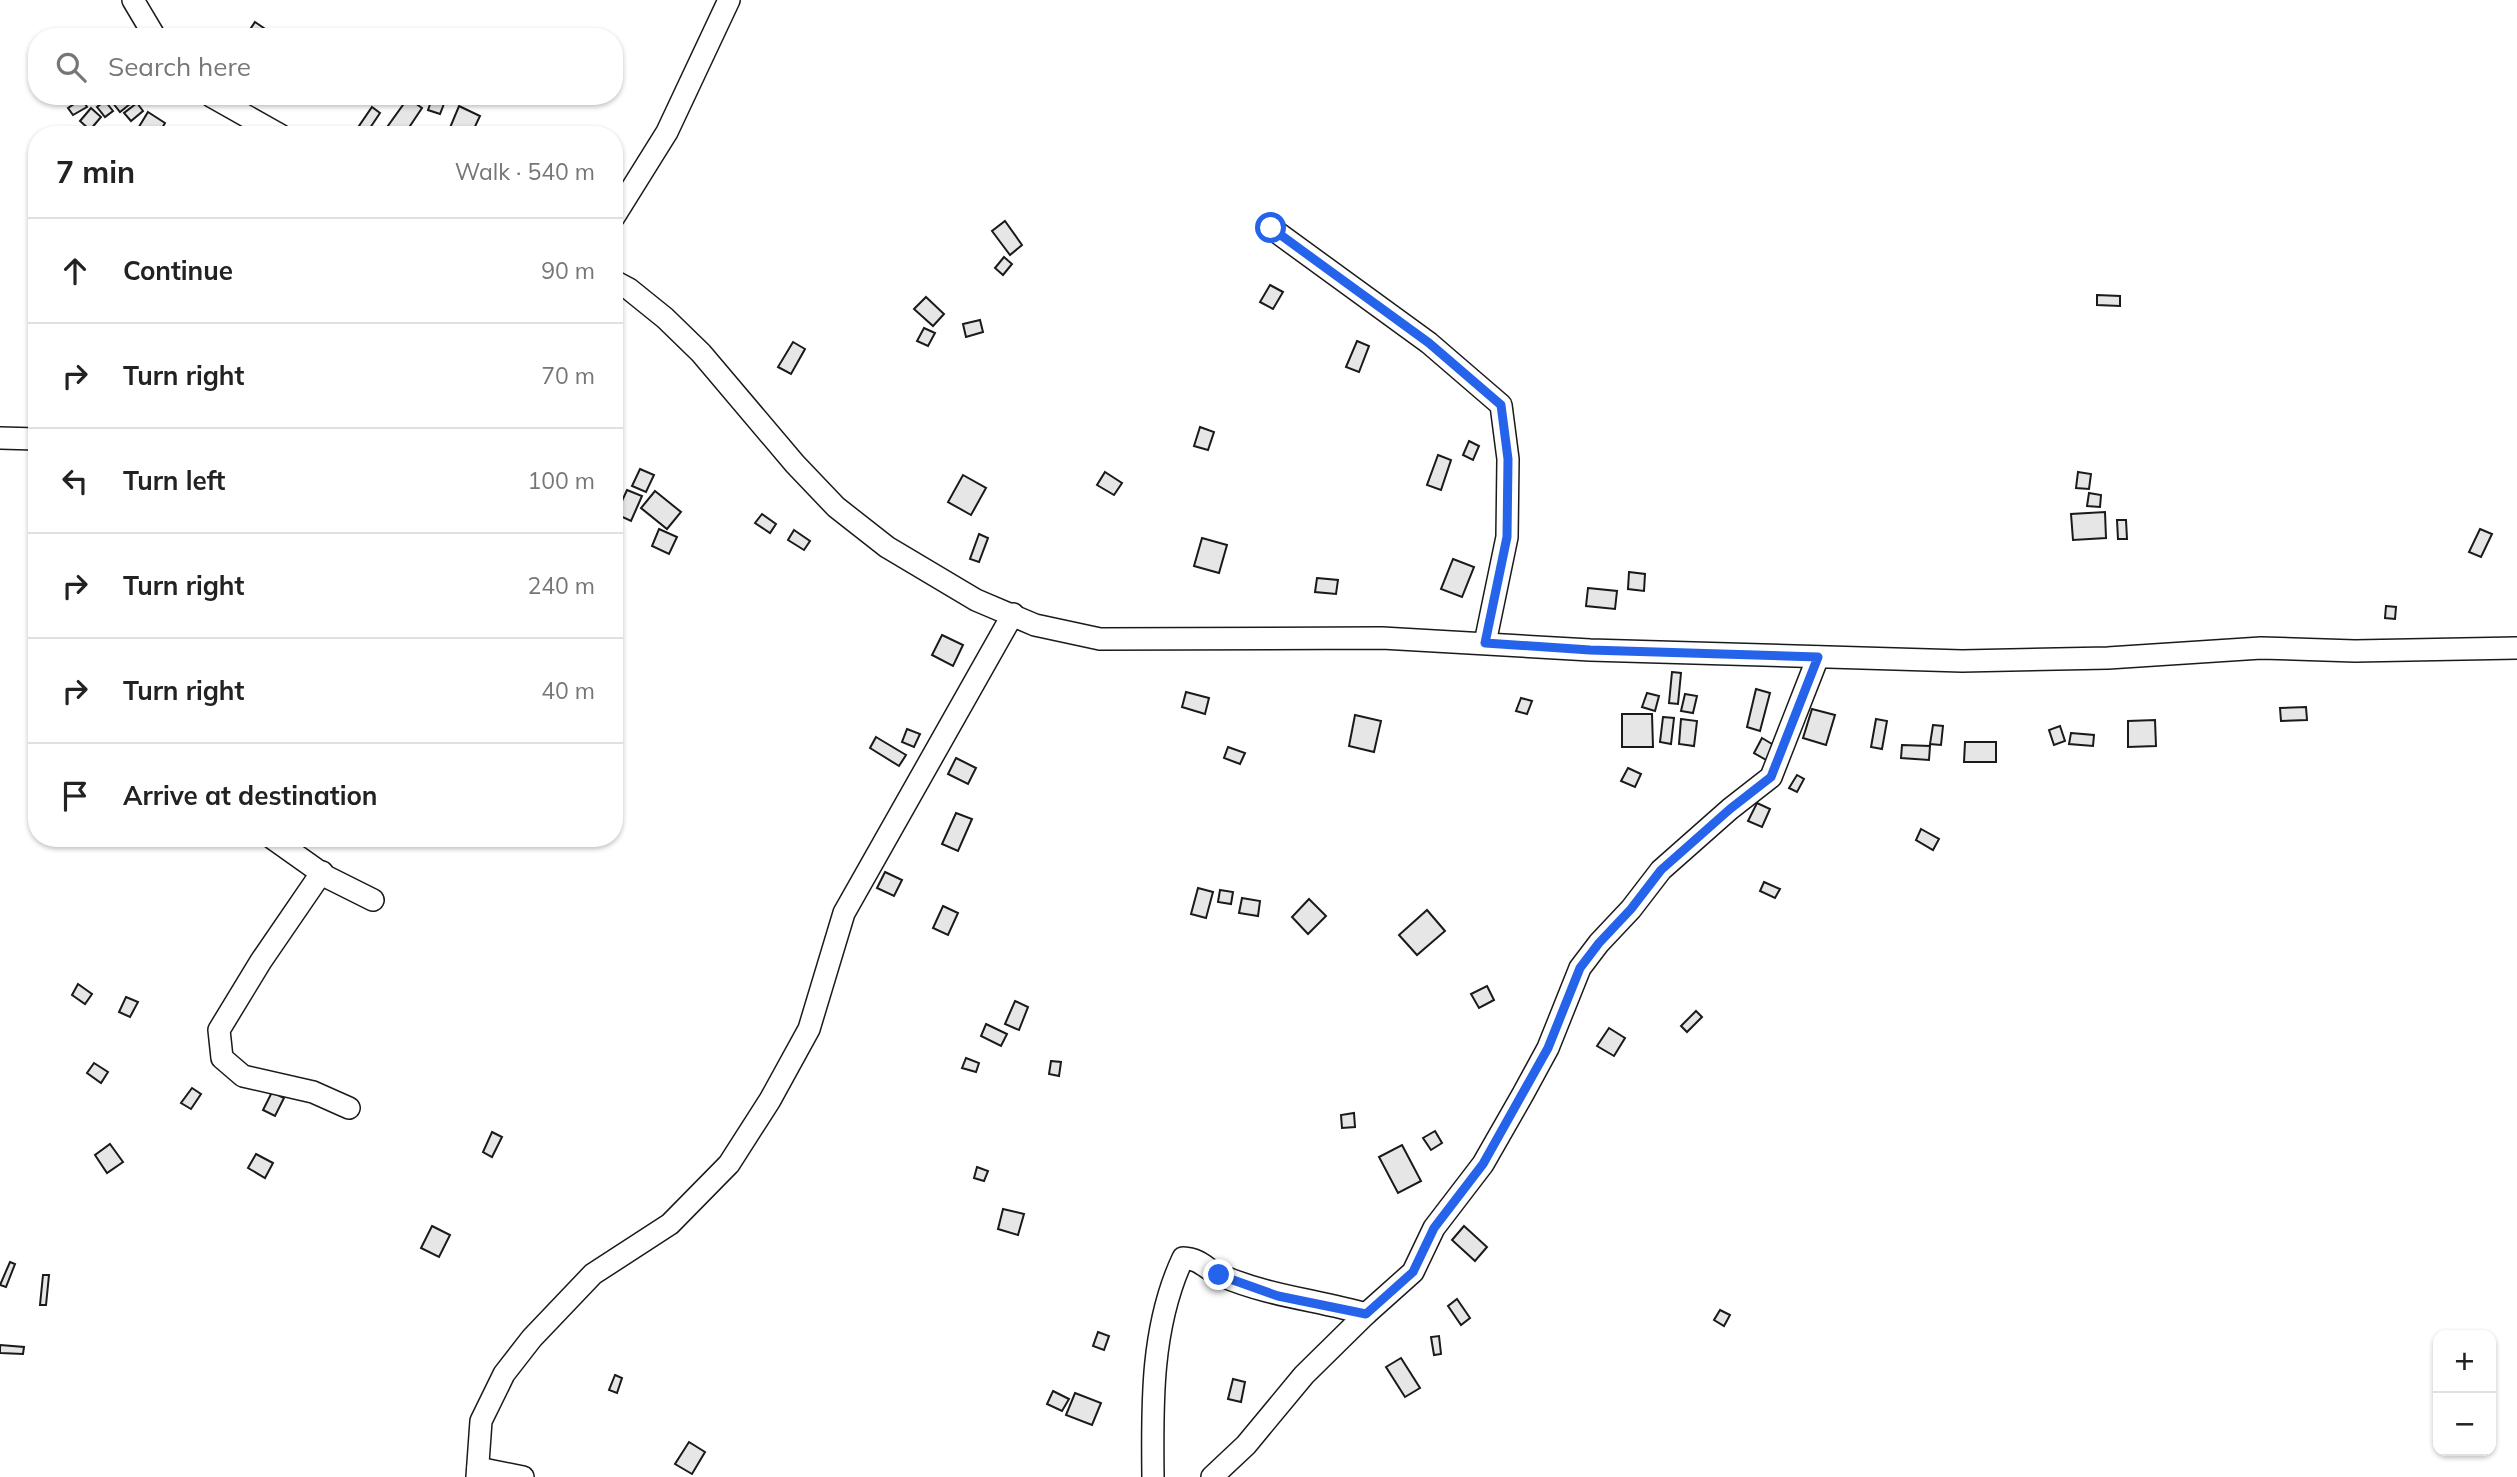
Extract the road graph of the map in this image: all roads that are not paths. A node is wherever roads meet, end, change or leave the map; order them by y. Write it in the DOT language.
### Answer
graph roads {
  1 [pos="133,0"];
  2 [pos="729,0"];
  3 [pos="150,28"];
  4 [pos="227,105"];
  5 [pos="263,126"];
  6 [pos="623,203"];
  7 [pos="1271,228"];
  8 [pos="623,286"];
  9 [pos="0,438"];
  10 [pos="28,439"];
  11 [pos="1013,614"];
  12 [pos="1485,643"];
  13 [pos="2517,648"];
  14 [pos="1818,657"];
  15 [pos="285,847"];
  16 [pos="322,872"];
  17 [pos="373,900"];
  18 [pos="349,1108"];
  19 [pos="1366,1314"];
  20 [pos="478,1473"];
  21 [pos="523,1477"];
  22 [pos="1153,1477"];
  23 [pos="1212,1477"];
  1 -- 3 [label="street"];
  2 -- 6 [label="street"];
  4 -- 5 [label="street"];
  7 -- 12 [label="street"];
  8 -- 11 [label="street"];
  9 -- 10 [label="street"];
  11 -- 12 [label="street"];
  11 -- 20 [label="street"];
  12 -- 14 [label="street"];
  13 -- 14 [label="street"];
  14 -- 19 [label="street"];
  15 -- 16 [label="street"];
  16 -- 17 [label="street"];
  16 -- 18 [label="street"];
  19 -- 22 [label="street"];
  19 -- 23 [label="street"];
  20 -- 21 [label="street"];
}
